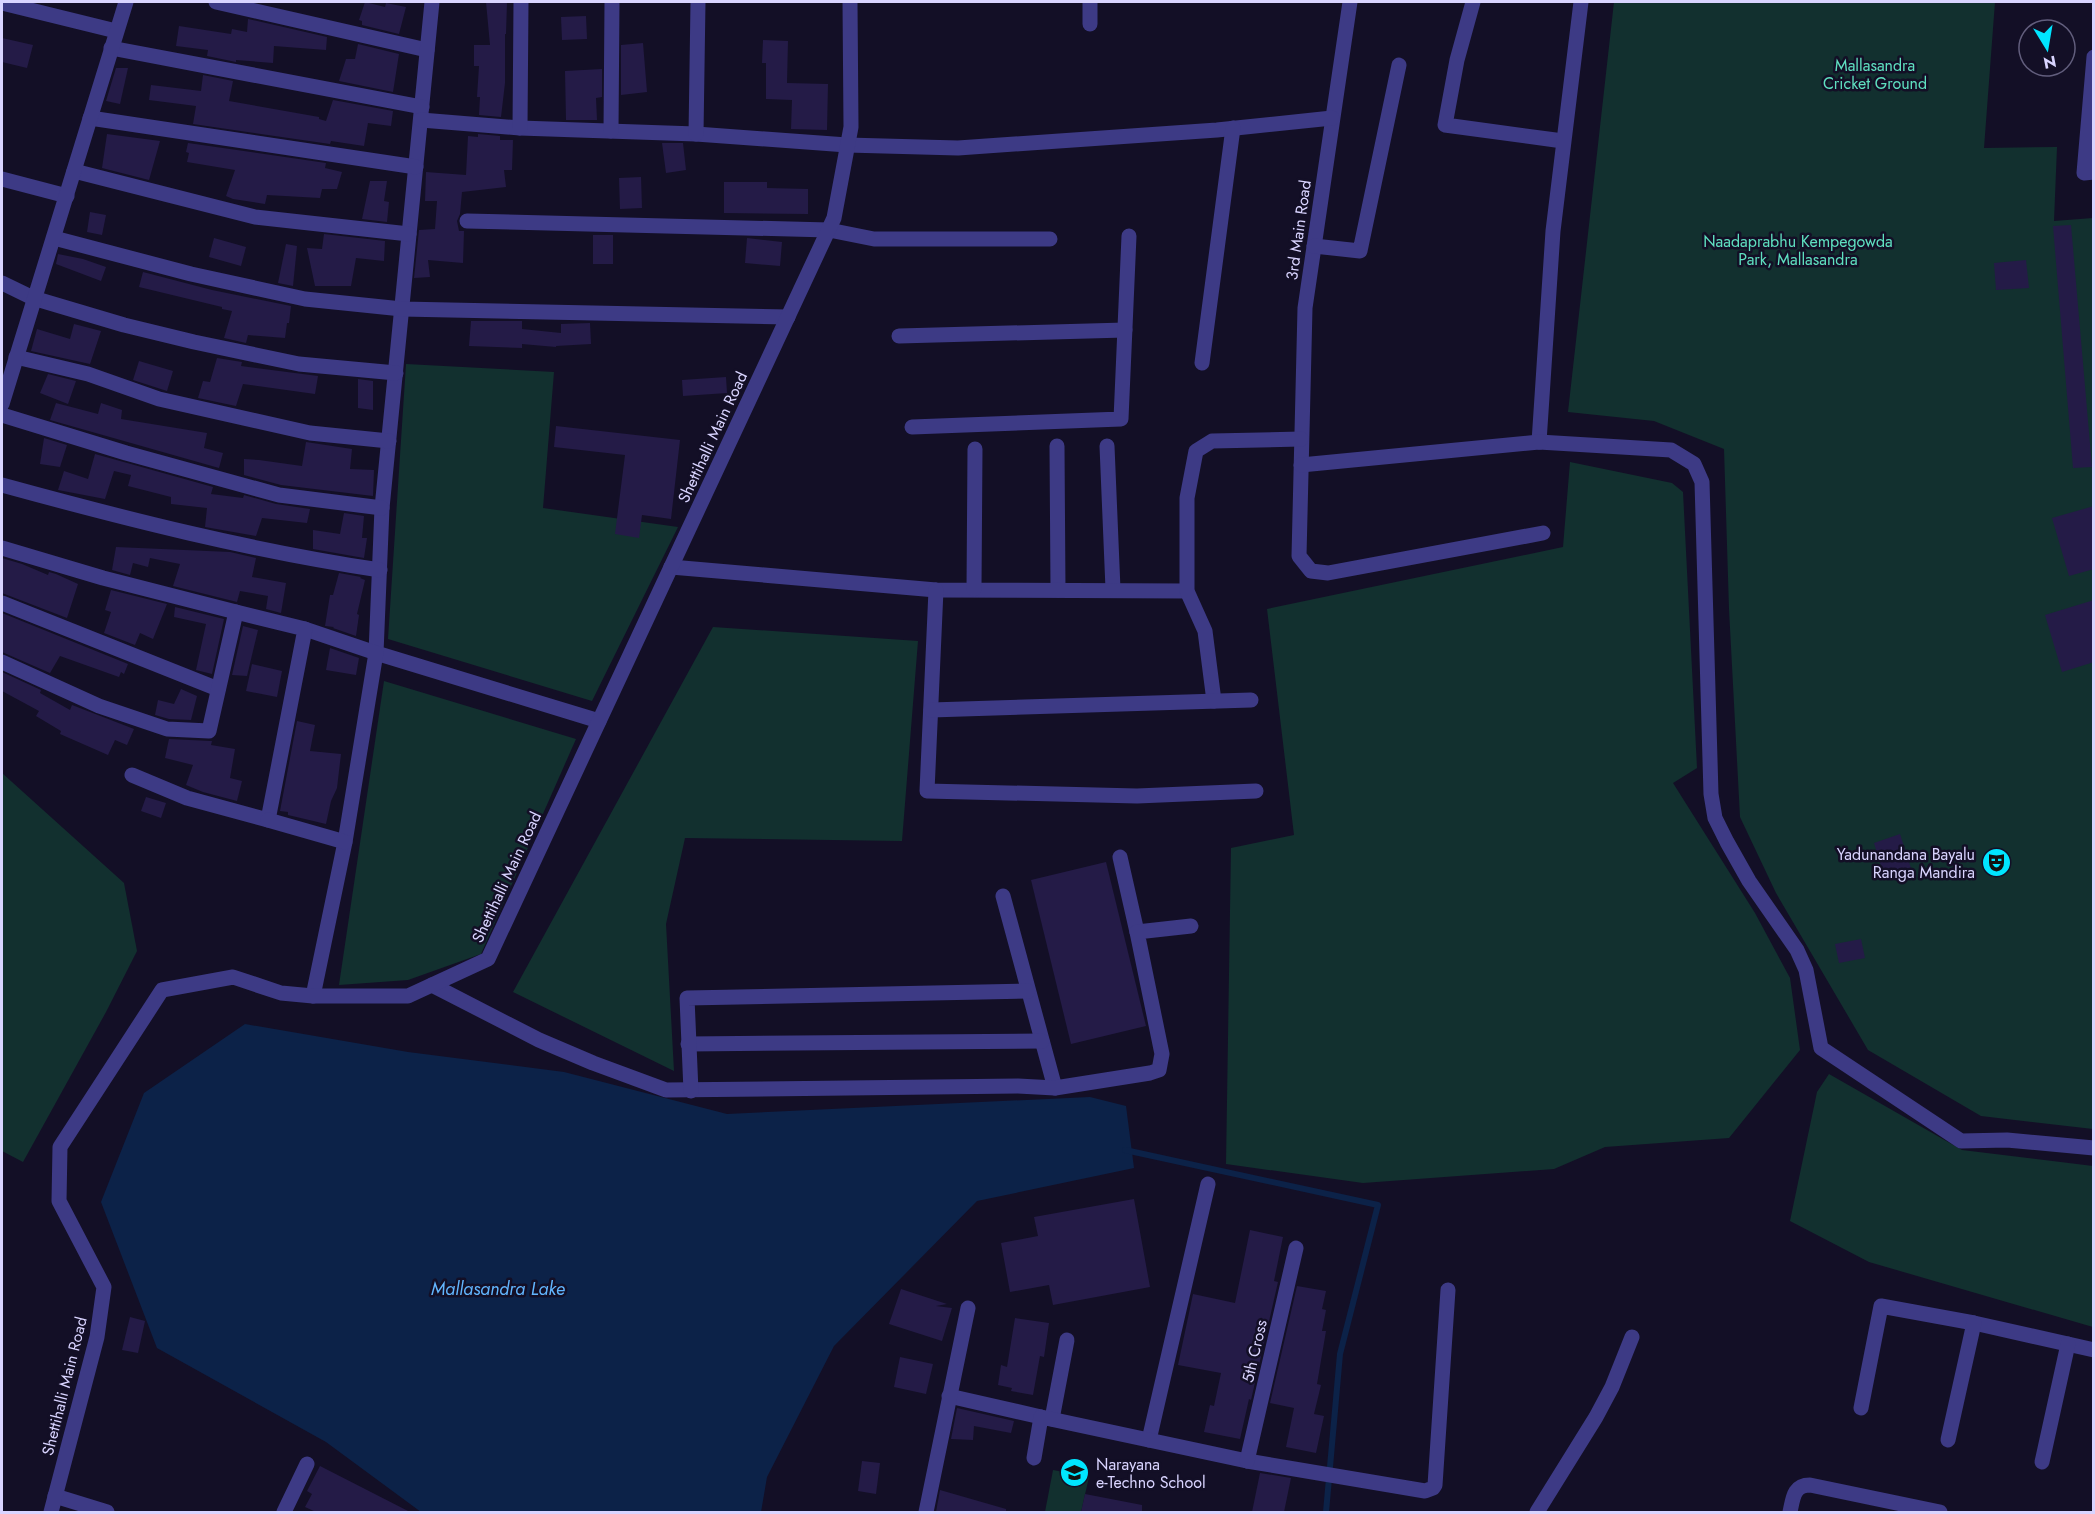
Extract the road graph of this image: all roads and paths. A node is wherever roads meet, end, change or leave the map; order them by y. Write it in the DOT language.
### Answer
graph roads {
  1 [pos="126,2"];
  2 [pos="216,2"];
  3 [pos="432,2"];
  4 [pos="521,2"];
  5 [pos="612,2"];
  6 [pos="698,2"];
  7 [pos="850,2"];
  8 [pos="1090,2"];
  9 [pos="1350,2"];
  10 [pos="1473,2"];
  11 [pos="1581,2"];
  12 [pos="2,3"];
  13 [pos="1090,24"];
  14 [pos="116,31"];
  15 [pos="111,48"];
  16 [pos="427,50"];
  17 [pos="2094,57"];
  18 [pos="1399,65"];
  19 [pos="421,113"];
  20 [pos="90,118"];
  21 [pos="1332,118"];
  22 [pos="520,128"];
  23 [pos="1233,128"];
  24 [pos="610,131"];
  25 [pos="696,134"];
  26 [pos="1563,141"];
  27 [pos="848,145"];
  28 [pos="416,167"];
  29 [pos="74,171"];
  30 [pos="2094,172"];
  31 [pos="2,179"];
  32 [pos="67,196"];
  33 [pos="467,221"];
  34 [pos="829,230"];
  35 [pos="409,234"];
  36 [pos="1130,236"];
  37 [pos="54,238"];
  38 [pos="1050,239"];
  39 [pos="1314,246"];
  40 [pos="2,283"];
  41 [pos="33,298"];
  42 [pos="402,309"];
  43 [pos="788,317"];
  44 [pos="1125,330"];
  45 [pos="899,336"];
  46 [pos="16,357"];
  47 [pos="1202,363"];
  48 [pos="396,373"];
  49 [pos="2,404"];
  50 [pos="2,415"];
  51 [pos="912,427"];
  52 [pos="1301,439"];
  53 [pos="389,441"];
  54 [pos="1539,442"];
  55 [pos="1057,446"];
  56 [pos="1107,447"];
  57 [pos="975,449"];
  58 [pos="1301,465"];
  59 [pos="2,485"];
  60 [pos="382,508"];
  61 [pos="1543,533"];
  62 [pos="2,548"];
  63 [pos="671,567"];
  64 [pos="380,570"];
  65 [pos="974,589"];
  66 [pos="1113,589"];
  67 [pos="936,590"];
  68 [pos="1058,590"];
  69 [pos="1187,591"];
  70 [pos="2,603"];
  71 [pos="236,612"];
  72 [pos="305,629"];
  73 [pos="376,653"];
  74 [pos="2,662"];
  75 [pos="218,689"];
  76 [pos="1251,700"];
  77 [pos="1214,702"];
  78 [pos="931,710"];
  79 [pos="599,721"];
  80 [pos="132,775"];
  81 [pos="1256,791"];
  82 [pos="268,820"];
  83 [pos="345,842"];
  84 [pos="1120,857"];
  85 [pos="1003,896"];
  86 [pos="1191,926"];
  87 [pos="1137,932"];
  88 [pos="432,985"];
  89 [pos="1028,991"];
  90 [pos="313,996"];
  91 [pos="1042,1041"];
  92 [pos="688,1044"];
  93 [pos="1055,1088"];
  94 [pos="691,1091"];
  95 [pos="2094,1148"];
  96 [pos="1208,1184"];
  97 [pos="1296,1248"];
  98 [pos="1448,1290"];
  99 [pos="968,1308"];
  100 [pos="1974,1323"];
  101 [pos="1632,1337"];
  102 [pos="1067,1340"];
  103 [pos="2068,1344"];
  104 [pos="2094,1350"];
  105 [pos="949,1396"];
  106 [pos="1861,1408"];
  107 [pos="1047,1418"];
  108 [pos="1149,1440"];
  109 [pos="1948,1440"];
  110 [pos="1034,1458"];
  111 [pos="1247,1461"];
  112 [pos="2042,1462"];
  113 [pos="307,1464"];
  114 [pos="55,1496"];
  115 [pos="51,1512"];
  116 [pos="106,1512"];
  117 [pos="284,1512"];
  118 [pos="926,1512"];
  119 [pos="1537,1512"];
  120 [pos="1790,1512"];
  121 [pos="1940,1512"];
  1 -- 14 [label="street"];
  2 -- 16 [label="street"];
  3 -- 16 [label="street"];
  4 -- 22 [label="street"];
  5 -- 24 [label="street"];
  6 -- 25 [label="street"];
  7 -- 27 [label="street, Shettihalli Main Road"];
  8 -- 13 [label="street"];
  9 -- 21 [label="street, 3rd Main Road"];
  10 -- 26 [label="street"];
  11 -- 26 [label="street"];
  12 -- 14 [label="street"];
  14 -- 15 [label="street"];
  15 -- 19 [label="street"];
  15 -- 20 [label="street"];
  16 -- 19 [label="street"];
  17 -- 30 [label="street"];
  18 -- 39 [label="street"];
  19 -- 22 [label="street"];
  19 -- 28 [label="street"];
  20 -- 28 [label="street"];
  20 -- 29 [label="street"];
  21 -- 23 [label="street"];
  21 -- 39 [label="street, 3rd Main Road"];
  22 -- 24 [label="street"];
  23 -- 27 [label="street"];
  23 -- 47 [label="street"];
  24 -- 25 [label="street"];
  25 -- 27 [label="street"];
  26 -- 54 [label="street"];
  27 -- 34 [label="street, Shettihalli Main Road"];
  28 -- 35 [label="street"];
  29 -- 32 [label="street"];
  29 -- 35 [label="street"];
  31 -- 32 [label="street"];
  32 -- 37 [label="street"];
  33 -- 34 [label="street"];
  34 -- 38 [label="street"];
  34 -- 43 [label="street, Shettihalli Main Road"];
  35 -- 42 [label="street"];
  36 -- 44 [label="street"];
  37 -- 41 [label="street"];
  37 -- 42 [label="street"];
  39 -- 52 [label="street, 3rd Main Road"];
  40 -- 41 [label="street"];
  41 -- 46 [label="street"];
  41 -- 48 [label="street"];
  42 -- 43 [label="street"];
  42 -- 48 [label="street"];
  43 -- 63 [label="street, Shettihalli Main Road"];
  44 -- 45 [label="street"];
  44 -- 51 [label="street"];
  46 -- 49 [label="street"];
  46 -- 53 [label="street"];
  48 -- 53 [label="street"];
  50 -- 60 [label="street"];
  52 -- 58 [label="street, 3rd Main Road"];
  52 -- 69 [label="street"];
  53 -- 60 [label="street"];
  54 -- 58 [label="street"];
  54 -- 95 [label="street"];
  55 -- 68 [label="street"];
  56 -- 66 [label="street"];
  57 -- 65 [label="street"];
  58 -- 61 [label="street, 3rd Main Road"];
  59 -- 64 [label="street"];
  60 -- 64 [label="street"];
  62 -- 71 [label="street"];
  63 -- 67 [label="street"];
  63 -- 79 [label="street, Shettihalli Main Road"];
  64 -- 73 [label="street"];
  65 -- 67 [label="street"];
  65 -- 68 [label="street"];
  66 -- 68 [label="street"];
  66 -- 69 [label="street"];
  67 -- 78 [label="street"];
  69 -- 77 [label="street"];
  70 -- 75 [label="street"];
  71 -- 72 [label="street"];
  71 -- 75 [label="street"];
  72 -- 73 [label="street"];
  72 -- 82 [label="street"];
  73 -- 79 [label="street"];
  73 -- 83 [label="street"];
  74 -- 75 [label="street"];
  76 -- 77 [label="street"];
  77 -- 78 [label="street"];
  78 -- 81 [label="street"];
  79 -- 88 [label="street, Shettihalli Main Road"];
  80 -- 82 [label="street"];
  82 -- 83 [label="street"];
  83 -- 90 [label="street"];
  84 -- 87 [label="street"];
  85 -- 89 [label="street"];
  86 -- 87 [label="street"];
  87 -- 93 [label="street"];
  88 -- 90 [label="street, Shettihalli Main Road"];
  88 -- 94 [label="street"];
  89 -- 91 [label="street"];
  89 -- 92 [label="street"];
  90 -- 114 [label="street, Shettihalli Main Road"];
  91 -- 92 [label="street"];
  91 -- 93 [label="street"];
  92 -- 94 [label="street"];
  93 -- 94 [label="street"];
  96 -- 108 [label="street"];
  97 -- 111 [label="street, 5th Cross"];
  98 -- 111 [label="street"];
  99 -- 105 [label="street"];
  100 -- 103 [label="street"];
  100 -- 106 [label="street"];
  100 -- 109 [label="street"];
  101 -- 119 [label="street"];
  102 -- 107 [label="street"];
  103 -- 104 [label="street"];
  103 -- 112 [label="street"];
  105 -- 107 [label="street"];
  105 -- 118 [label="street"];
  107 -- 108 [label="street"];
  107 -- 110 [label="street"];
  108 -- 111 [label="street"];
  113 -- 117 [label="street"];
  114 -- 115 [label="street, Shettihalli Main Road"];
  114 -- 116 [label="street"];
  120 -- 121 [label="street"];
}
